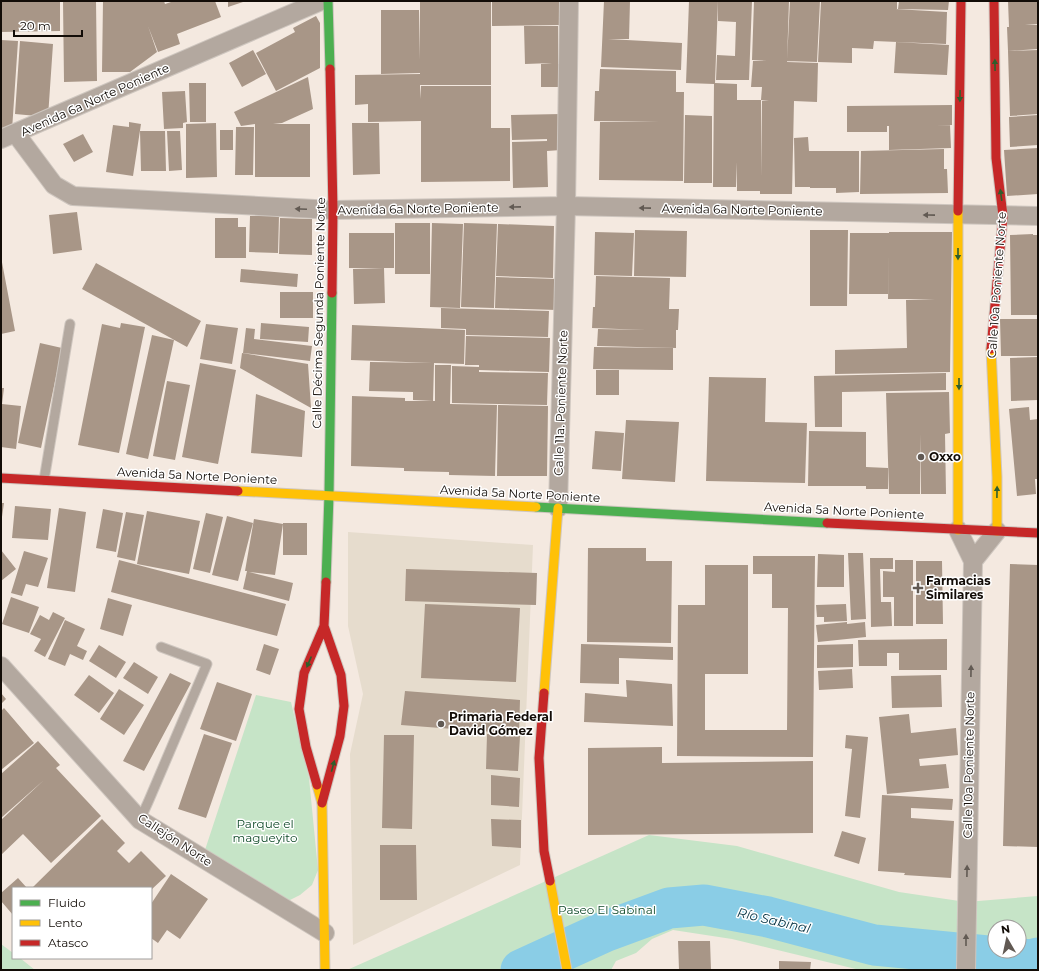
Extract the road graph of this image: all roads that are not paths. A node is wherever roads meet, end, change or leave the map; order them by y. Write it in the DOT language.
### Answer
graph roads {
  1 [pos="321,1"];
  2 [pos="328,1"];
  3 [pos="569,1"];
  4 [pos="961,1"];
  5 [pos="994,1"];
  6 [pos="8,137"];
  7 [pos="566,206"];
  8 [pos="333,210"];
  9 [pos="958,216"];
  10 [pos="1003,216"];
  11 [pos="1038,216"];
  12 [pos="70,324"];
  13 [pos="1,478"];
  14 [pos="44,480"];
  15 [pos="329,495"];
  16 [pos="558,508"];
  17 [pos="958,530"];
  18 [pos="996,531"];
  19 [pos="1038,533"];
  20 [pos="973,561"];
  21 [pos="324,626"];
  22 [pos="161,647"];
  23 [pos="1,666"];
  24 [pos="322,803"];
  25 [pos="140,820"];
  26 [pos="325,933"];
  27 [pos="566,966"];
  28 [pos="325,970"];
  29 [pos="966,970"];
  1 -- 6 [label="street, Avenida 6a Norte Poniente"];
  2 -- 8 [label="street, Calle Décima Segunda Poniente Norte"];
  3 -- 7 [label="street, Calle 11a. Poniente Norte"];
  4 -- 9 [label="street, Calle 10a Poniente Norte, one-way"];
  10 -- 5 [label="street, Calle 10a Poniente Norte, one-way"];
  8 -- 6 [label="street, Avenida 6a Norte Poniente, one-way"];
  7 -- 8 [label="street, Avenida 6a Norte Poniente, one-way"];
  9 -- 7 [label="street, Avenida 6a Norte Poniente, one-way"];
  7 -- 16 [label="street, Calle 11a. Poniente Norte"];
  8 -- 15 [label="street, Calle Décima Segunda Poniente Norte"];
  9 -- 10 [label="street, Avenida 6a Norte Poniente"];
  9 -- 17 [label="street, Calle 10a Poniente Norte, one-way"];
  10 -- 11 [label="street, Avenida 6a Norte Poniente"];
  18 -- 10 [label="street, Calle 10a Poniente Norte, one-way"];
  12 -- 14 [label="lane"];
  13 -- 14 [label="street, Avenida 5a Norte Poniente"];
  14 -- 15 [label="street, Avenida 5a Norte Poniente"];
  15 -- 16 [label="street, Avenida 5a Norte Poniente"];
  15 -- 21 [label="street, Calle Décima Segunda Poniente Norte"];
  16 -- 17 [label="street, Avenida 5a Norte Poniente"];
  16 -- 27 [label="street, Calle 11a. Poniente Norte"];
  17 -- 18 [label="street, Avenida 5a Norte Poniente"];
  17 -- 20 [label="street, Calle 10a Poniente Norte"];
  18 -- 19 [label="street, Avenida 5a Norte Poniente"];
  18 -- 20 [label="street"];
  29 -- 20 [label="street, Calle 10a Poniente Norte, one-way"];
  24 -- 21 [label="street, Calle Décima Segunda Poniente Norte, one-way"];
  21 -- 24 [label="street, Calle Décima Segunda Poniente Norte, one-way"];
  22 -- 25 [label="lane"];
  23 -- 25 [label="street, Callejón Norte"];
  24 -- 26 [label="street, Calle Décima Segunda Poniente Norte"];
  25 -- 26 [label="street, Callejón Norte"];
  26 -- 28 [label="street, Calle Décima Segunda Poniente Norte"];
}
